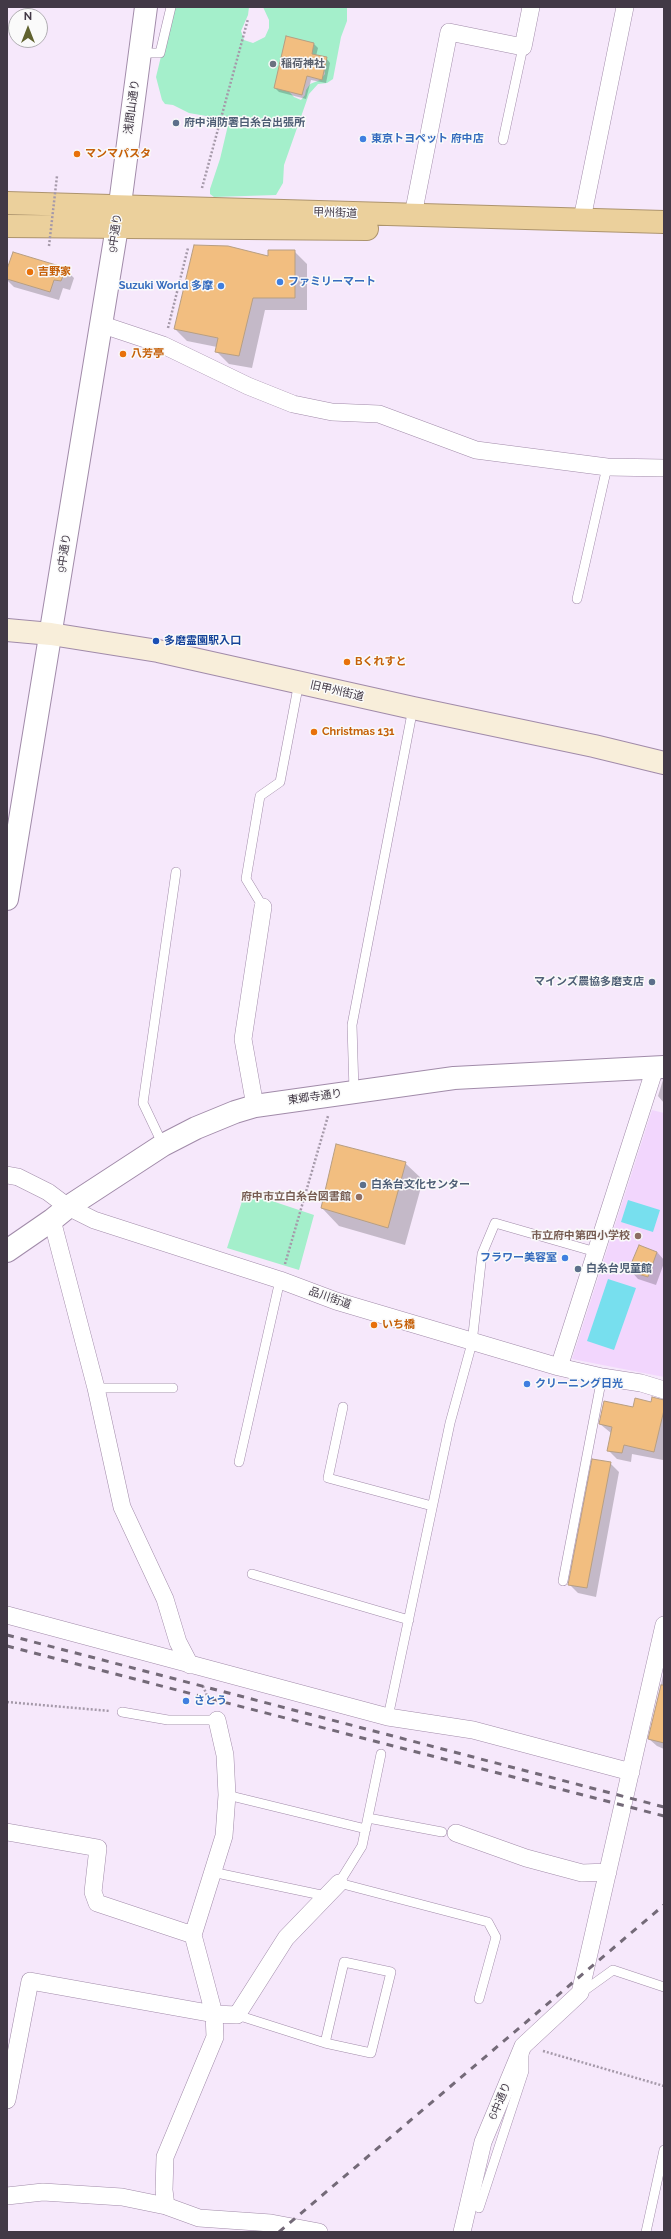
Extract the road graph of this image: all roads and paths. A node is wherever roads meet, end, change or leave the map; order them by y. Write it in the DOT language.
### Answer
graph roads {
  1 [pos="146,7"];
  2 [pos="171,7"];
  3 [pos="531,7"];
  4 [pos="625,7"];
  5 [pos="248,19"];
  6 [pos="523,47"];
  7 [pos="140,53"];
  8 [pos="503,140"];
  9 [pos="57,176"];
  10 [pos="7,203"];
  11 [pos="413,216"];
  12 [pos="118,217"];
  13 [pos="195,218"];
  14 [pos="582,218"];
  15 [pos="664,222"];
  16 [pos="7,226"];
  17 [pos="664,237"];
  18 [pos="49,246"];
  19 [pos="100,324"];
  20 [pos="163,345"];
  21 [pos="607,466"];
  22 [pos="664,468"];
  23 [pos="577,599"];
  24 [pos="7,630"];
  25 [pos="51,634"];
  26 [pos="299,682"];
  27 [pos="414,708"];
  28 [pos="664,764"];
  29 [pos="176,872"];
  30 [pos="7,899"];
  31 [pos="263,906"];
  32 [pos="660,1067"];
  33 [pos="344,1093"];
  34 [pos="255,1106"];
  35 [pos="163,1145"];
  36 [pos="7,1174"];
  37 [pos="60,1214"];
  38 [pos="7,1251"];
  39 [pos="596,1252"];
  40 [pos="280,1280"];
  41 [pos="472,1342"];
  42 [pos="559,1367"];
  43 [pos="602,1377"];
  44 [pos="96,1388"];
  45 [pos="173,1388"];
  46 [pos="664,1390"];
  47 [pos="343,1406"];
  48 [pos="239,1462"];
  49 [pos="432,1506"];
  50 [pos="252,1574"];
  51 [pos="563,1581"];
  52 [pos="7,1615"];
  53 [pos="409,1620"];
  54 [pos="664,1625"];
  55 [pos="190,1665"];
  56 [pos="7,1702"];
  57 [pos="122,1712"];
  58 [pos="388,1717"];
  59 [pos="217,1720"];
  60 [pos="382,1754"];
  61 [pos="631,1772"];
  62 [pos="227,1795"];
  63 [pos="368,1818"];
  64 [pos="366,1829"];
  65 [pos="7,1832"];
  66 [pos="449,1832"];
  67 [pos="212,1872"];
  68 [pos="608,1872"];
  69 [pos="338,1883"];
  70 [pos="326,1896"];
  71 [pos="193,1935"];
  72 [pos="664,1987"];
  73 [pos="580,1994"];
  74 [pos="479,1999"];
  75 [pos="214,2014"];
  76 [pos="237,2015"];
  77 [pos="325,2043"];
  78 [pos="523,2046"];
  79 [pos="664,2086"];
  80 [pos="7,2100"];
  81 [pos="664,2150"];
  82 [pos="7,2196"];
  83 [pos="166,2206"];
  84 [pos="479,2208"];
  85 [pos="319,2232"];
  86 [pos="462,2232"];
  87 [pos="646,2232"];
  1 -- 7 [label="street, 浅間山通り"];
  2 -- 7 [label="lane"];
  3 -- 6 [label="street"];
  4 -- 14 [label="street"];
  5 -- 13 [label="path"];
  6 -- 8 [label="lane"];
  6 -- 11 [label="street"];
  7 -- 12 [label="street, 浅間山通り"];
  9 -- 18 [label="path, bridge"];
  10 -- 12 [label="highway, 甲州街道"];
  11 -- 13 [label="highway, 甲州街道"];
  11 -- 14 [label="highway, 甲州街道"];
  12 -- 13 [label="highway, 甲州街道"];
  12 -- 16 [label="highway, 甲州街道"];
  12 -- 19 [label="street, 9中通り"];
  13 -- 17 [label="highway, 甲州街道"];
  13 -- 20 [label="path"];
  14 -- 15 [label="highway, 甲州街道"];
  19 -- 20 [label="street"];
  19 -- 25 [label="street, 9中通り"];
  20 -- 21 [label="street"];
  21 -- 22 [label="street"];
  21 -- 23 [label="lane"];
  24 -- 25 [label="main road, 旧甲州街道"];
  25 -- 26 [label="main road, 旧甲州街道"];
  25 -- 30 [label="street, 9中通り"];
  26 -- 27 [label="main road, 旧甲州街道"];
  26 -- 31 [label="lane"];
  27 -- 28 [label="main road, 旧甲州街道"];
  27 -- 33 [label="lane"];
  29 -- 35 [label="lane"];
  31 -- 34 [label="street"];
  32 -- 33 [label="street, 東郷寺通り"];
  32 -- 39 [label="street"];
  33 -- 34 [label="street, 東郷寺通り"];
  33 -- 40 [label="path"];
  34 -- 35 [label="street, 東郷寺通り"];
  35 -- 37 [label="street, 東郷寺通り"];
  36 -- 37 [label="street, 品川街道"];
  37 -- 38 [label="street, 東郷寺通り"];
  37 -- 40 [label="street, 品川街道"];
  37 -- 44 [label="street"];
  39 -- 41 [label="lane"];
  39 -- 42 [label="street"];
  40 -- 41 [label="street, 品川街道"];
  40 -- 48 [label="lane"];
  41 -- 42 [label="street, 品川街道"];
  41 -- 49 [label="lane"];
  42 -- 43 [label="street, 品川街道"];
  43 -- 46 [label="street, 品川街道"];
  43 -- 51 [label="lane"];
  44 -- 45 [label="lane"];
  44 -- 55 [label="street"];
  47 -- 49 [label="lane"];
  49 -- 53 [label="lane"];
  50 -- 53 [label="lane"];
  52 -- 55 [label="street"];
  53 -- 58 [label="lane"];
  54 -- 61 [label="street"];
  55 -- 58 [label="street"];
  55 -- 59 [label="path"];
  56 -- 57 [label="path"];
  57 -- 59 [label="lane"];
  58 -- 61 [label="street"];
  59 -- 62 [label="street"];
  60 -- 63 [label="lane"];
  61 -- 68 [label="street"];
  62 -- 64 [label="lane"];
  62 -- 67 [label="street"];
  63 -- 64 [label="lane"];
  63 -- 66 [label="lane"];
  64 -- 69 [label="lane"];
  65 -- 71 [label="street"];
  66 -- 68 [label="street"];
  67 -- 70 [label="lane"];
  67 -- 71 [label="street"];
  68 -- 73 [label="street"];
  69 -- 70 [label="street"];
  69 -- 74 [label="lane"];
  70 -- 76 [label="street"];
  71 -- 75 [label="street"];
  72 -- 73 [label="lane"];
  73 -- 78 [label="street, 6中通り"];
  75 -- 76 [label="street"];
  75 -- 80 [label="street"];
  75 -- 83 [label="street"];
  76 -- 77 [label="lane"];
  77 -- 77 [label="lane"];
  78 -- 79 [label="path"];
  78 -- 84 [label="lane"];
  78 -- 86 [label="street, 6中通り"];
  81 -- 87 [label="lane"];
  82 -- 83 [label="street"];
  83 -- 85 [label="street"];
}
